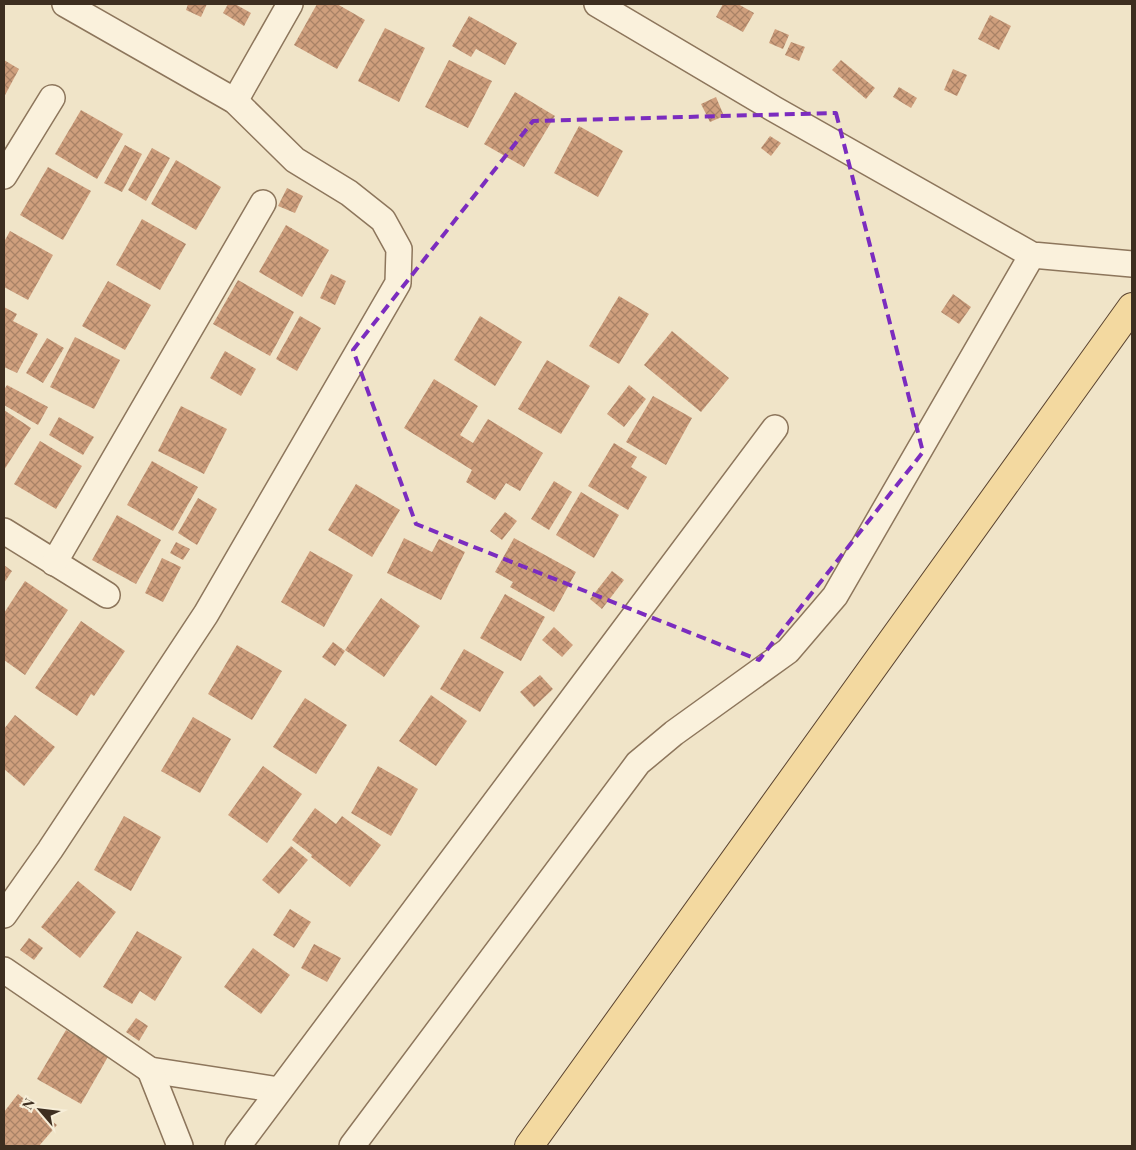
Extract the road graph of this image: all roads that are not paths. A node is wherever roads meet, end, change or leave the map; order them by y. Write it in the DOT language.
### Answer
graph roads {
  1 [pos="65,4"];
  2 [pos="290,4"];
  3 [pos="597,4"];
  4 [pos="52,98"];
  5 [pos="235,101"];
  6 [pos="4,176"];
  7 [pos="263,203"];
  8 [pos="1032,255"];
  9 [pos="1132,264"];
  10 [pos="1132,307"];
  11 [pos="775,428"];
  12 [pos="4,531"];
  13 [pos="54,562"];
  14 [pos="107,595"];
  15 [pos="4,915"];
  16 [pos="4,970"];
  17 [pos="150,1070"];
  18 [pos="279,1090"];
  19 [pos="180,1146"];
  20 [pos="238,1146"];
  21 [pos="352,1146"];
  22 [pos="529,1146"];
  1 -- 5 [label="street"];
  2 -- 5 [label="street"];
  3 -- 8 [label="street"];
  4 -- 6 [label="street"];
  5 -- 15 [label="street"];
  7 -- 13 [label="street"];
  8 -- 9 [label="street"];
  8 -- 21 [label="street"];
  10 -- 22 [label="main road"];
  11 -- 18 [label="street"];
  12 -- 13 [label="street"];
  13 -- 14 [label="street"];
  16 -- 17 [label="street"];
  17 -- 18 [label="street"];
  17 -- 19 [label="street"];
  18 -- 20 [label="street"];
}
